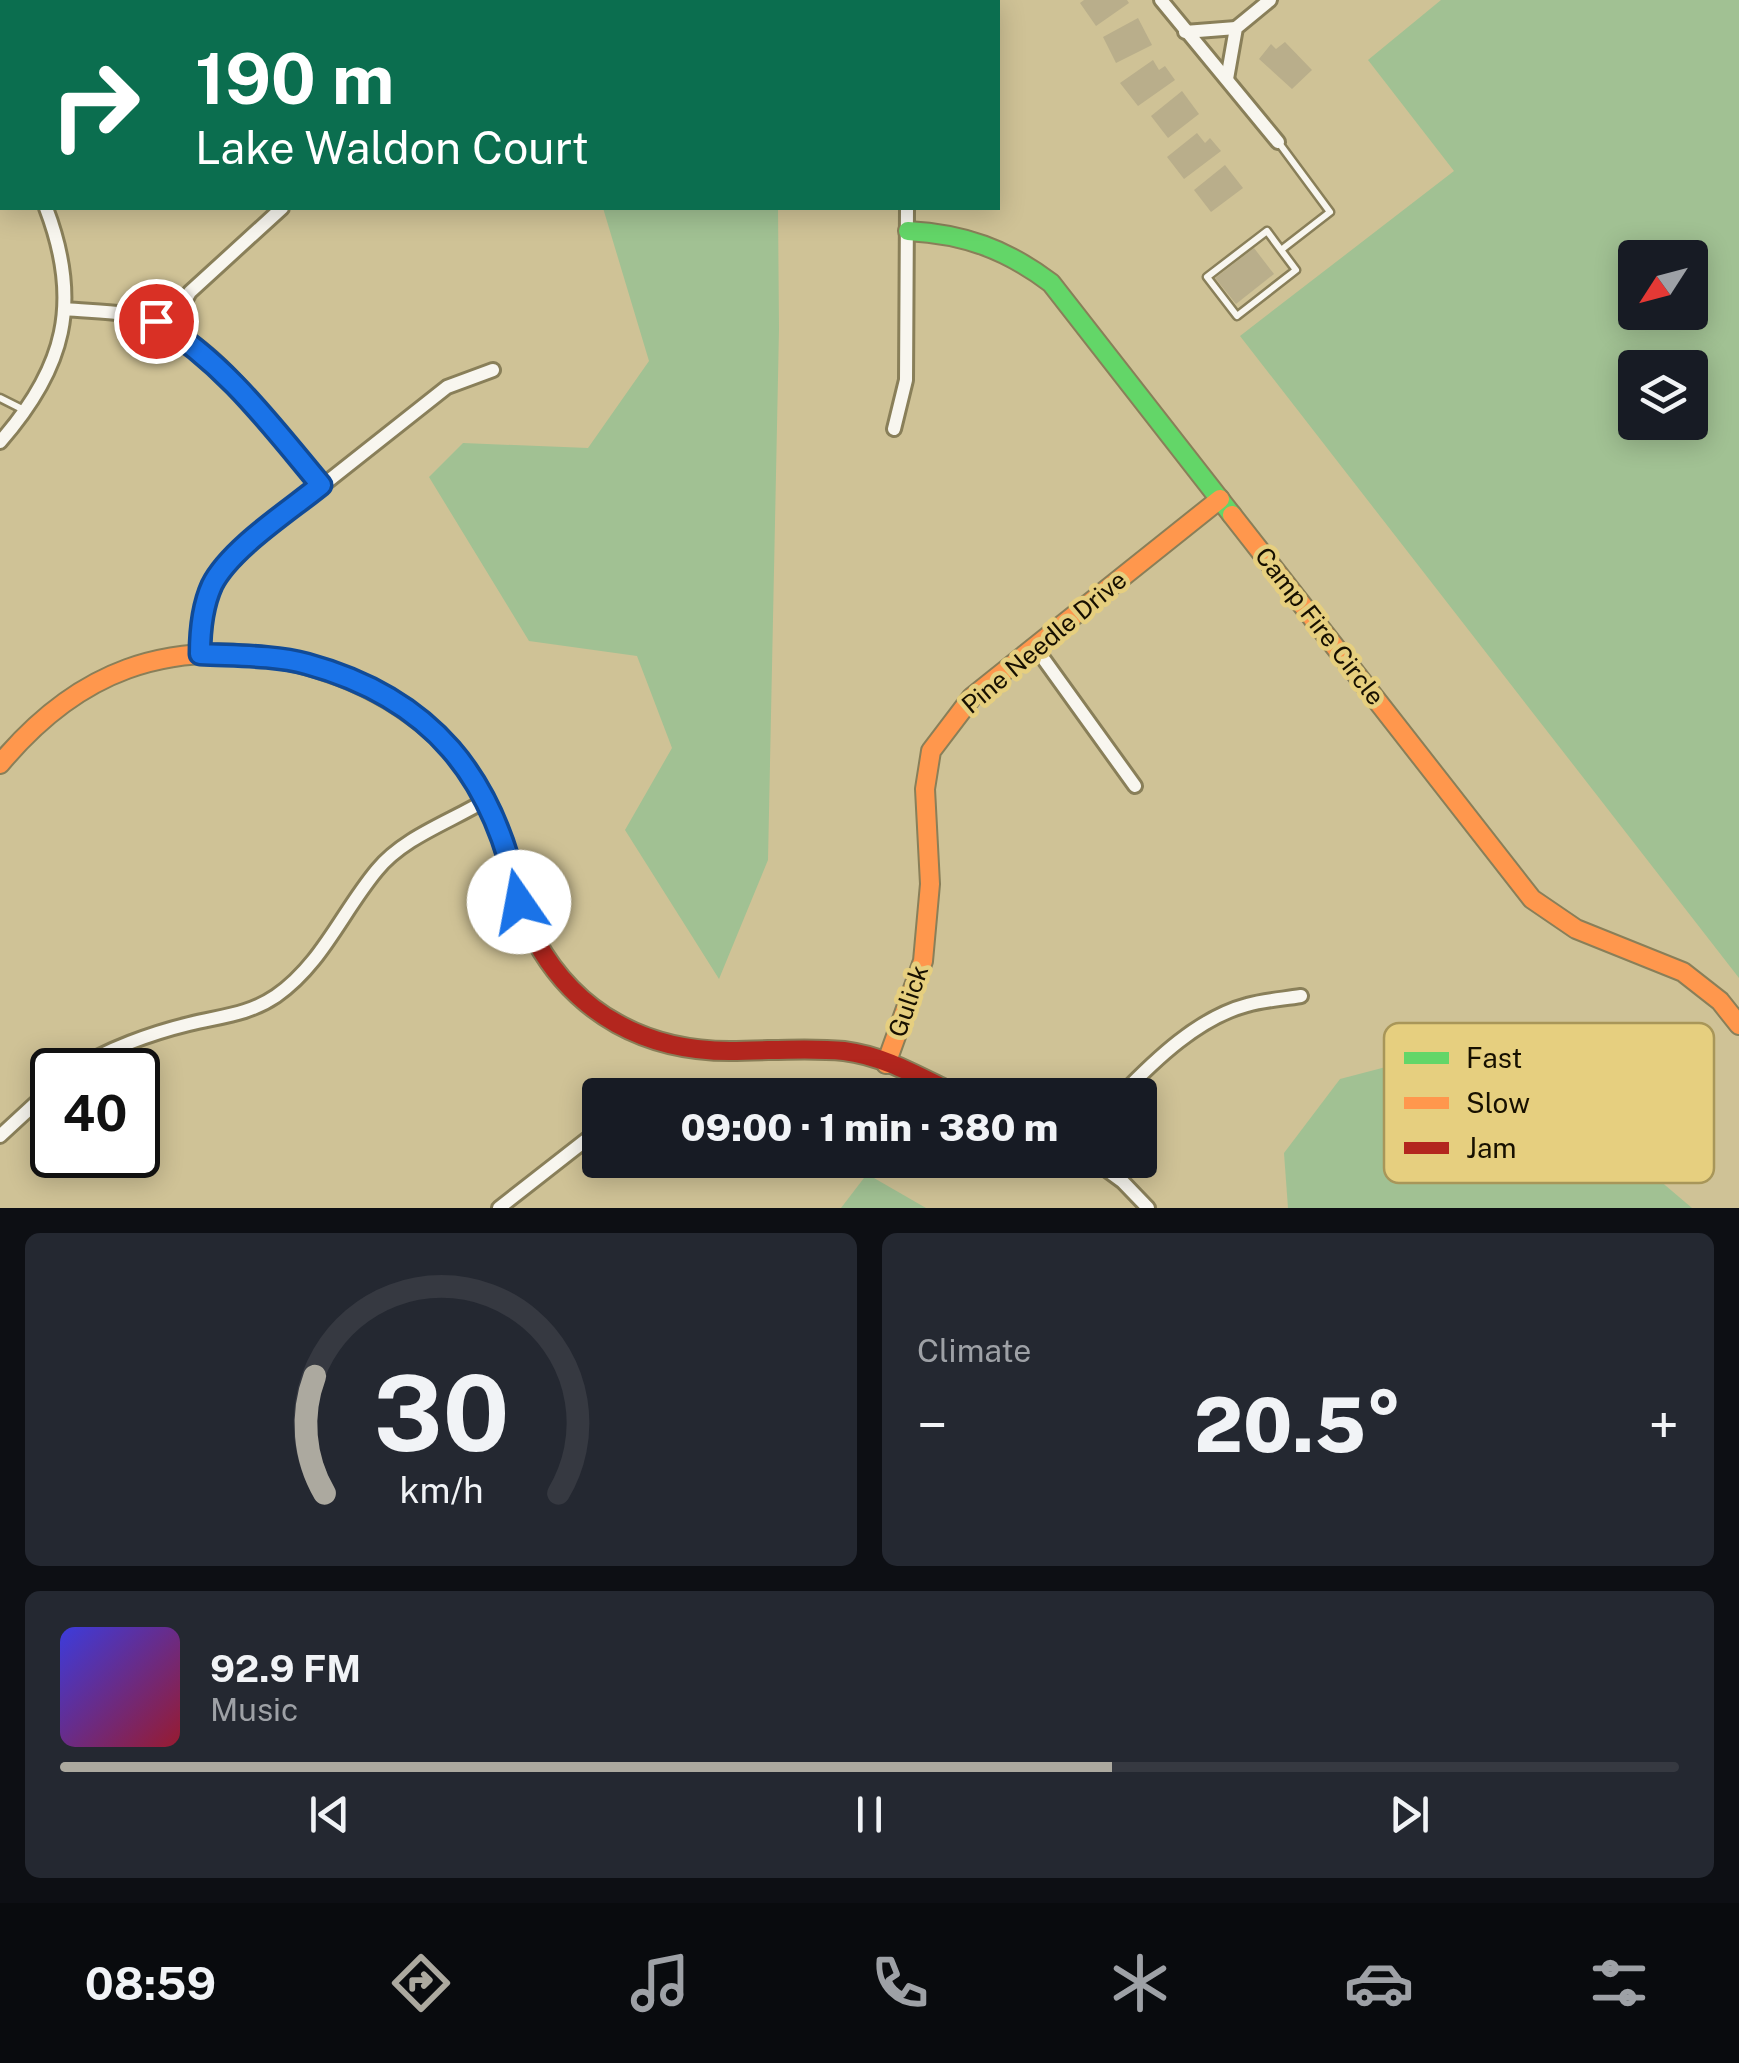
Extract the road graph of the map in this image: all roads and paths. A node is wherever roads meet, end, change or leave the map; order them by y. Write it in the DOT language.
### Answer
graph roads {
  1 [pos="1162,0"];
  2 [pos="1270,0"];
  3 [pos="1236,28"];
  4 [pos="1185,32"];
  5 [pos="1227,79"];
  6 [pos="1278,142"];
  7 [pos="47,210"];
  8 [pos="280,210"];
  9 [pos="907,210"];
  10 [pos="908,232"];
  11 [pos="1282,250"];
  12 [pos="65,308"];
  13 [pos="169,329"];
  14 [pos="493,370"];
  15 [pos="0,398"];
  16 [pos="27,412"];
  17 [pos="894,429"];
  18 [pos="0,442"];
  19 [pos="321,485"];
  20 [pos="1220,499"];
  21 [pos="1035,647"];
  22 [pos="200,654"];
  23 [pos="0,764"];
  24 [pos="1135,786"];
  25 [pos="486,800"];
  26 [pos="925,938"];
  27 [pos="1301,996"];
  28 [pos="1739,1024"];
  29 [pos="122,1048"];
  30 [pos="886,1064"];
  31 [pos="918,1078"];
  32 [pos="1137,1078"];
  33 [pos="30,1108"];
  34 [pos="0,1136"];
  35 [pos="582,1143"];
  36 [pos="1117,1178"];
  37 [pos="499,1208"];
  38 [pos="1148,1208"];
  1 -- 4 [label="street"];
  2 -- 3 [label="street"];
  3 -- 4 [label="street"];
  3 -- 5 [label="street"];
  4 -- 5 [label="street"];
  5 -- 6 [label="street"];
  6 -- 11 [label="lane"];
  7 -- 12 [label="street"];
  8 -- 13 [label="street"];
  9 -- 10 [label="street"];
  10 -- 17 [label="street"];
  10 -- 20 [label="street, Camp Fire Circle"];
  11 -- 11 [label="lane"];
  12 -- 13 [label="street"];
  12 -- 16 [label="street"];
  13 -- 19 [label="street"];
  14 -- 19 [label="street"];
  15 -- 16 [label="lane"];
  16 -- 18 [label="street"];
  19 -- 22 [label="street"];
  20 -- 21 [label="street, Pine Needle Drive"];
  20 -- 28 [label="street, Camp Fire Circle"];
  21 -- 24 [label="street"];
  21 -- 26 [label="street, Pine Needle Drive"];
  22 -- 23 [label="street"];
  22 -- 25 [label="street"];
  25 -- 29 [label="street"];
  25 -- 30 [label="street"];
  26 -- 30 [label="street, Gulick"];
  27 -- 32 [label="street"];
  30 -- 31 [label="street"];
  33 -- 34 [label="street"];
  35 -- 37 [label="street"];
  36 -- 38 [label="street"];
}
